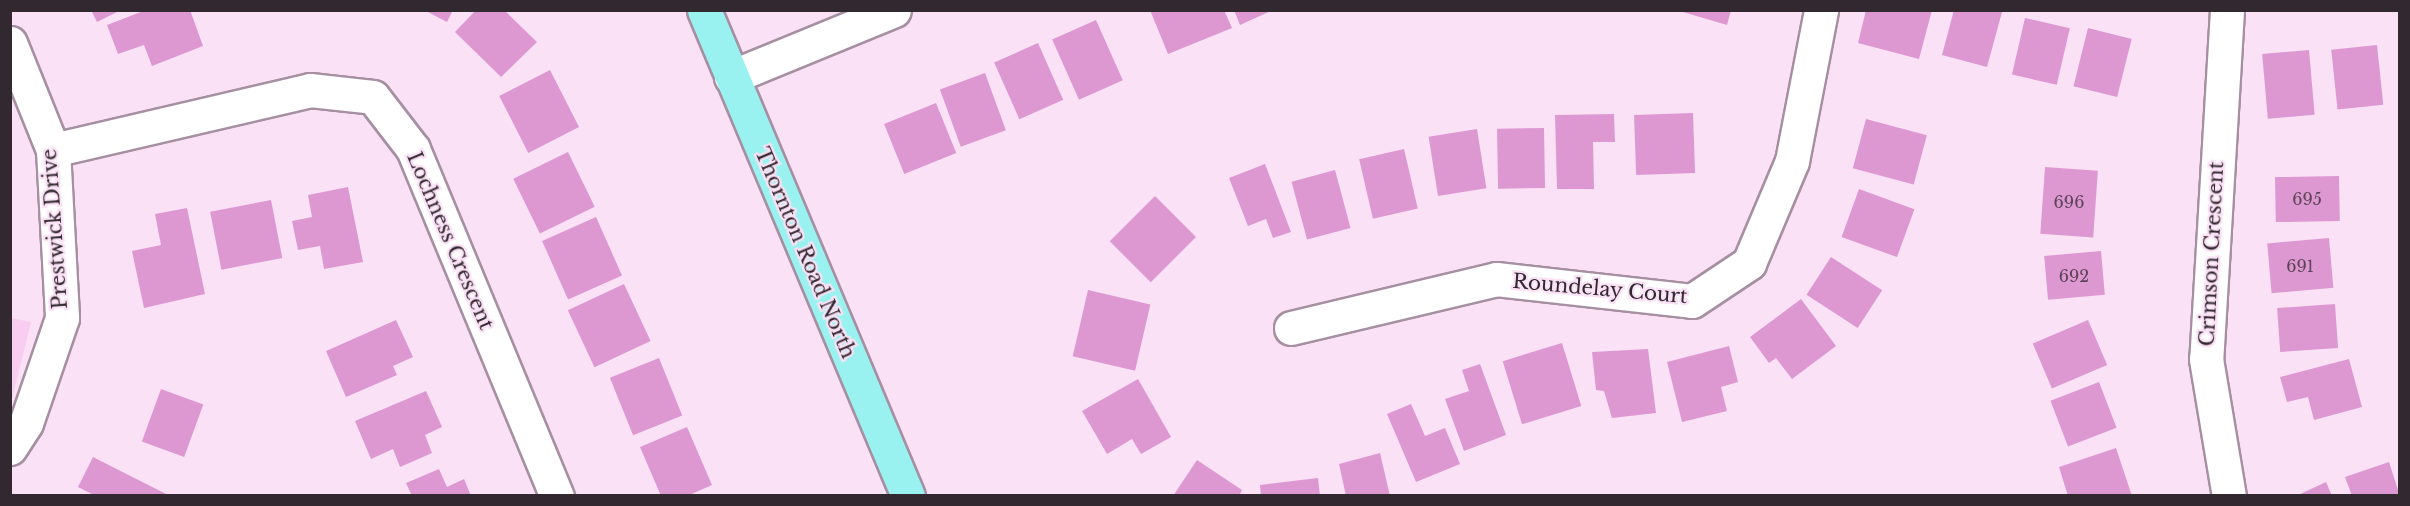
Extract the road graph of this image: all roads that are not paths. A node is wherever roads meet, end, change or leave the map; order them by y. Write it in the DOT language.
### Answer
graph roads {
  1 [pos="704,10"];
  2 [pos="894,10"];
  3 [pos="1821,10"];
  4 [pos="2227,10"];
  5 [pos="10,43"];
  6 [pos="731,78"];
  7 [pos="52,150"];
  8 [pos="1291,328"];
  9 [pos="10,448"];
  10 [pos="557,495"];
  11 [pos="908,495"];
  12 [pos="2229,495"];
  1 -- 6 [label="main road, Thornton Road North"];
  2 -- 6 [label="street"];
  3 -- 8 [label="street, Roundelay Court"];
  4 -- 12 [label="street, Crimson Crescent"];
  5 -- 7 [label="street, Prestwick Drive"];
  6 -- 11 [label="main road, Thornton Road North"];
  7 -- 9 [label="street, Prestwick Drive"];
  7 -- 10 [label="street, Lochness Crescent"];
}
